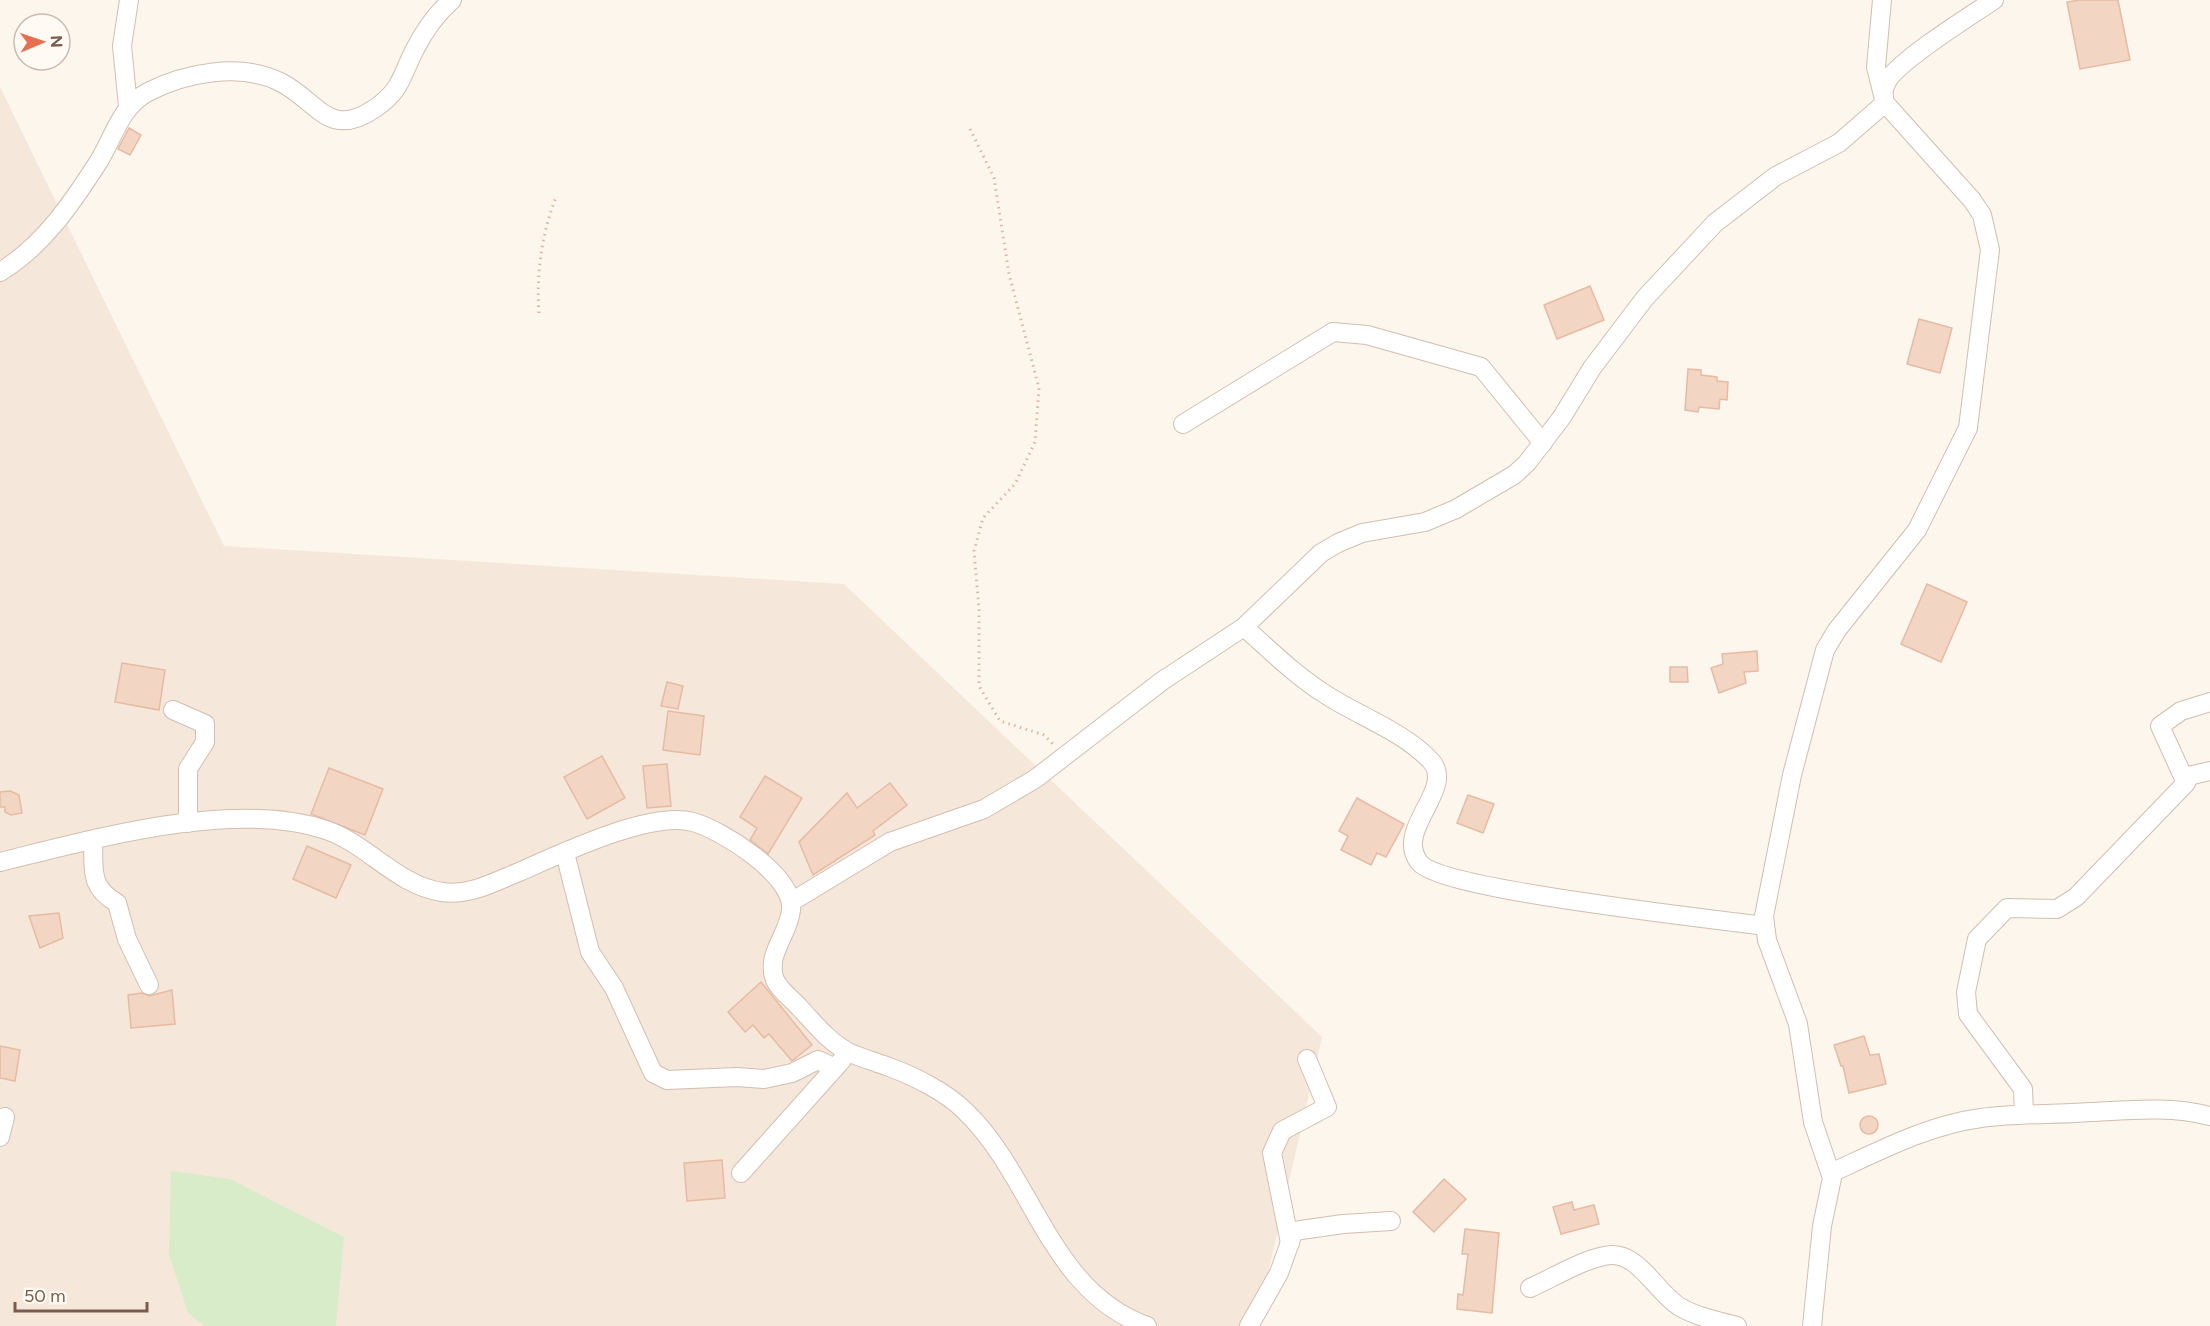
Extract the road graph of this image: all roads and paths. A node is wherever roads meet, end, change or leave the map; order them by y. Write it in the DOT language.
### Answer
graph roads {
  1 [pos="129,0"];
  2 [pos="452,0"];
  3 [pos="1881,0"];
  4 [pos="1994,0"];
  5 [pos="1885,103"];
  6 [pos="128,106"];
  7 [pos="970,129"];
  8 [pos="556,197"];
  9 [pos="0,272"];
  10 [pos="539,313"];
  11 [pos="1183,424"];
  12 [pos="1543,442"];
  13 [pos="1244,627"];
  14 [pos="2210,702"];
  15 [pos="172,710"];
  16 [pos="1065,755"];
  17 [pos="2210,771"];
  18 [pos="2184,777"];
  19 [pos="188,824"];
  20 [pos="93,841"];
  21 [pos="565,854"];
  22 [pos="0,862"];
  23 [pos="791,902"];
  24 [pos="1764,926"];
  25 [pos="149,985"];
  26 [pos="849,1052"];
  27 [pos="1306,1059"];
  28 [pos="835,1068"];
  29 [pos="2024,1114"];
  30 [pos="2210,1116"];
  31 [pos="5,1117"];
  32 [pos="0,1137"];
  33 [pos="741,1173"];
  34 [pos="1831,1173"];
  35 [pos="1391,1221"];
  36 [pos="1290,1243"];
  37 [pos="1530,1288"];
  38 [pos="1147,1326"];
  39 [pos="1249,1326"];
  40 [pos="1737,1326"];
  41 [pos="1812,1326"];
  1 -- 6 [label="street"];
  2 -- 6 [label="street"];
  3 -- 5 [label="street"];
  4 -- 5 [label="street"];
  5 -- 12 [label="street"];
  5 -- 24 [label="street"];
  6 -- 9 [label="street"];
  7 -- 16 [label="path"];
  8 -- 10 [label="path"];
  11 -- 12 [label="street"];
  12 -- 13 [label="street"];
  13 -- 16 [label="street"];
  13 -- 24 [label="street"];
  14 -- 18 [label="street"];
  15 -- 19 [label="street"];
  16 -- 23 [label="street"];
  17 -- 18 [label="street"];
  18 -- 29 [label="street"];
  19 -- 20 [label="street"];
  19 -- 21 [label="street"];
  20 -- 22 [label="street"];
  20 -- 25 [label="street"];
  21 -- 23 [label="street"];
  21 -- 28 [label="street"];
  23 -- 26 [label="street"];
  24 -- 34 [label="street"];
  26 -- 28 [label="street"];
  26 -- 38 [label="street"];
  27 -- 36 [label="street"];
  28 -- 33 [label="street"];
  29 -- 30 [label="street"];
  29 -- 34 [label="street"];
  31 -- 32 [label="street"];
  34 -- 41 [label="street"];
  35 -- 36 [label="street"];
  36 -- 39 [label="street"];
  37 -- 40 [label="street"];
}
